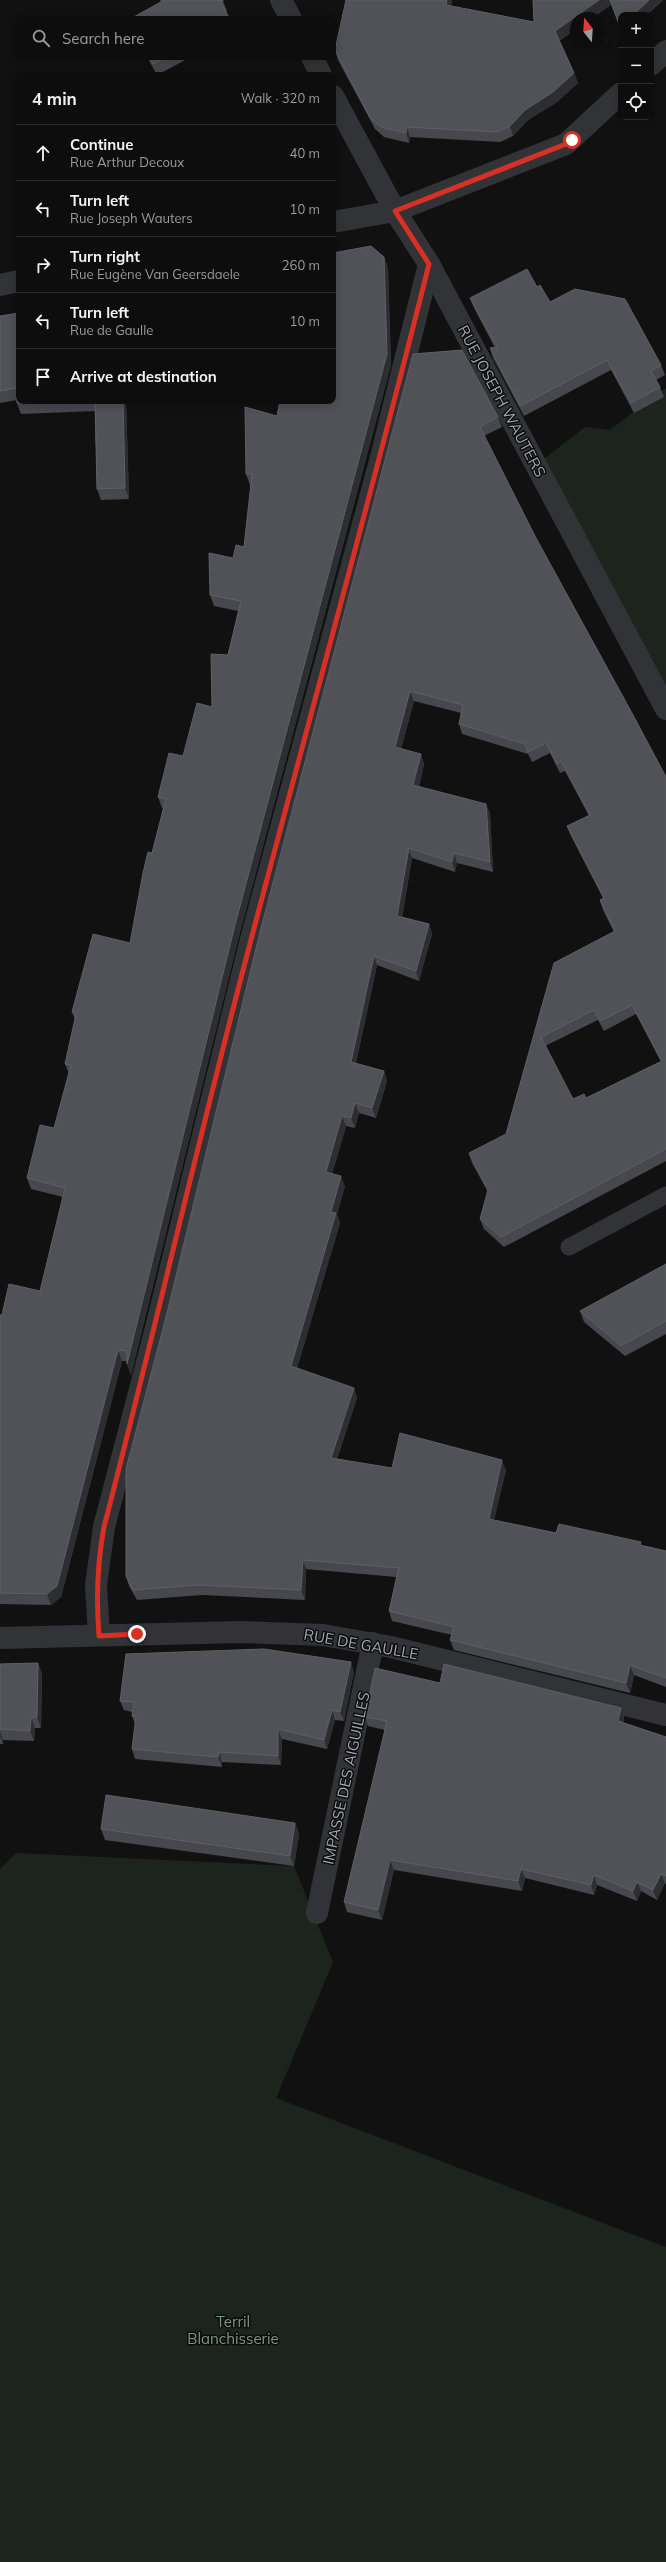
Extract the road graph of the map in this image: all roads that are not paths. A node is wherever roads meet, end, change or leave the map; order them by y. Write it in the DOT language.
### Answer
graph roads {
  1 [pos="281,0"];
  2 [pos="289,16"];
  3 [pos="666,51"];
  4 [pos="314,60"];
  5 [pos="654,62"];
  6 [pos="320,72"];
  7 [pos="618,96"];
  8 [pos="336,102"];
  9 [pos="395,211"];
  10 [pos="336,221"];
  11 [pos="429,264"];
  12 [pos="16,282"];
  13 [pos="0,285"];
  14 [pos="666,709"];
  15 [pos="666,1195"];
  16 [pos="569,1247"];
  17 [pos="99,1636"];
  18 [pos="0,1638"];
  19 [pos="373,1643"];
  20 [pos="666,1715"];
  21 [pos="317,1913"];
  1 -- 2 [label="street"];
  3 -- 5 [label="street"];
  4 -- 6 [label="street"];
  7 -- 9 [label="street"];
  8 -- 9 [label="street, RUE JOSEPH WAUTERS"];
  9 -- 10 [label="street"];
  9 -- 11 [label="street, RUE JOSEPH WAUTERS"];
  11 -- 14 [label="street, RUE JOSEPH WAUTERS"];
  11 -- 17 [label="street"];
  12 -- 13 [label="street"];
  15 -- 16 [label="lane"];
  17 -- 18 [label="street, RUE DE GAULLE"];
  17 -- 19 [label="street, RUE DE GAULLE"];
  19 -- 20 [label="street, RUE DE GAULLE"];
  19 -- 21 [label="street, IMPASSE DES AIGUILLES"];
}
